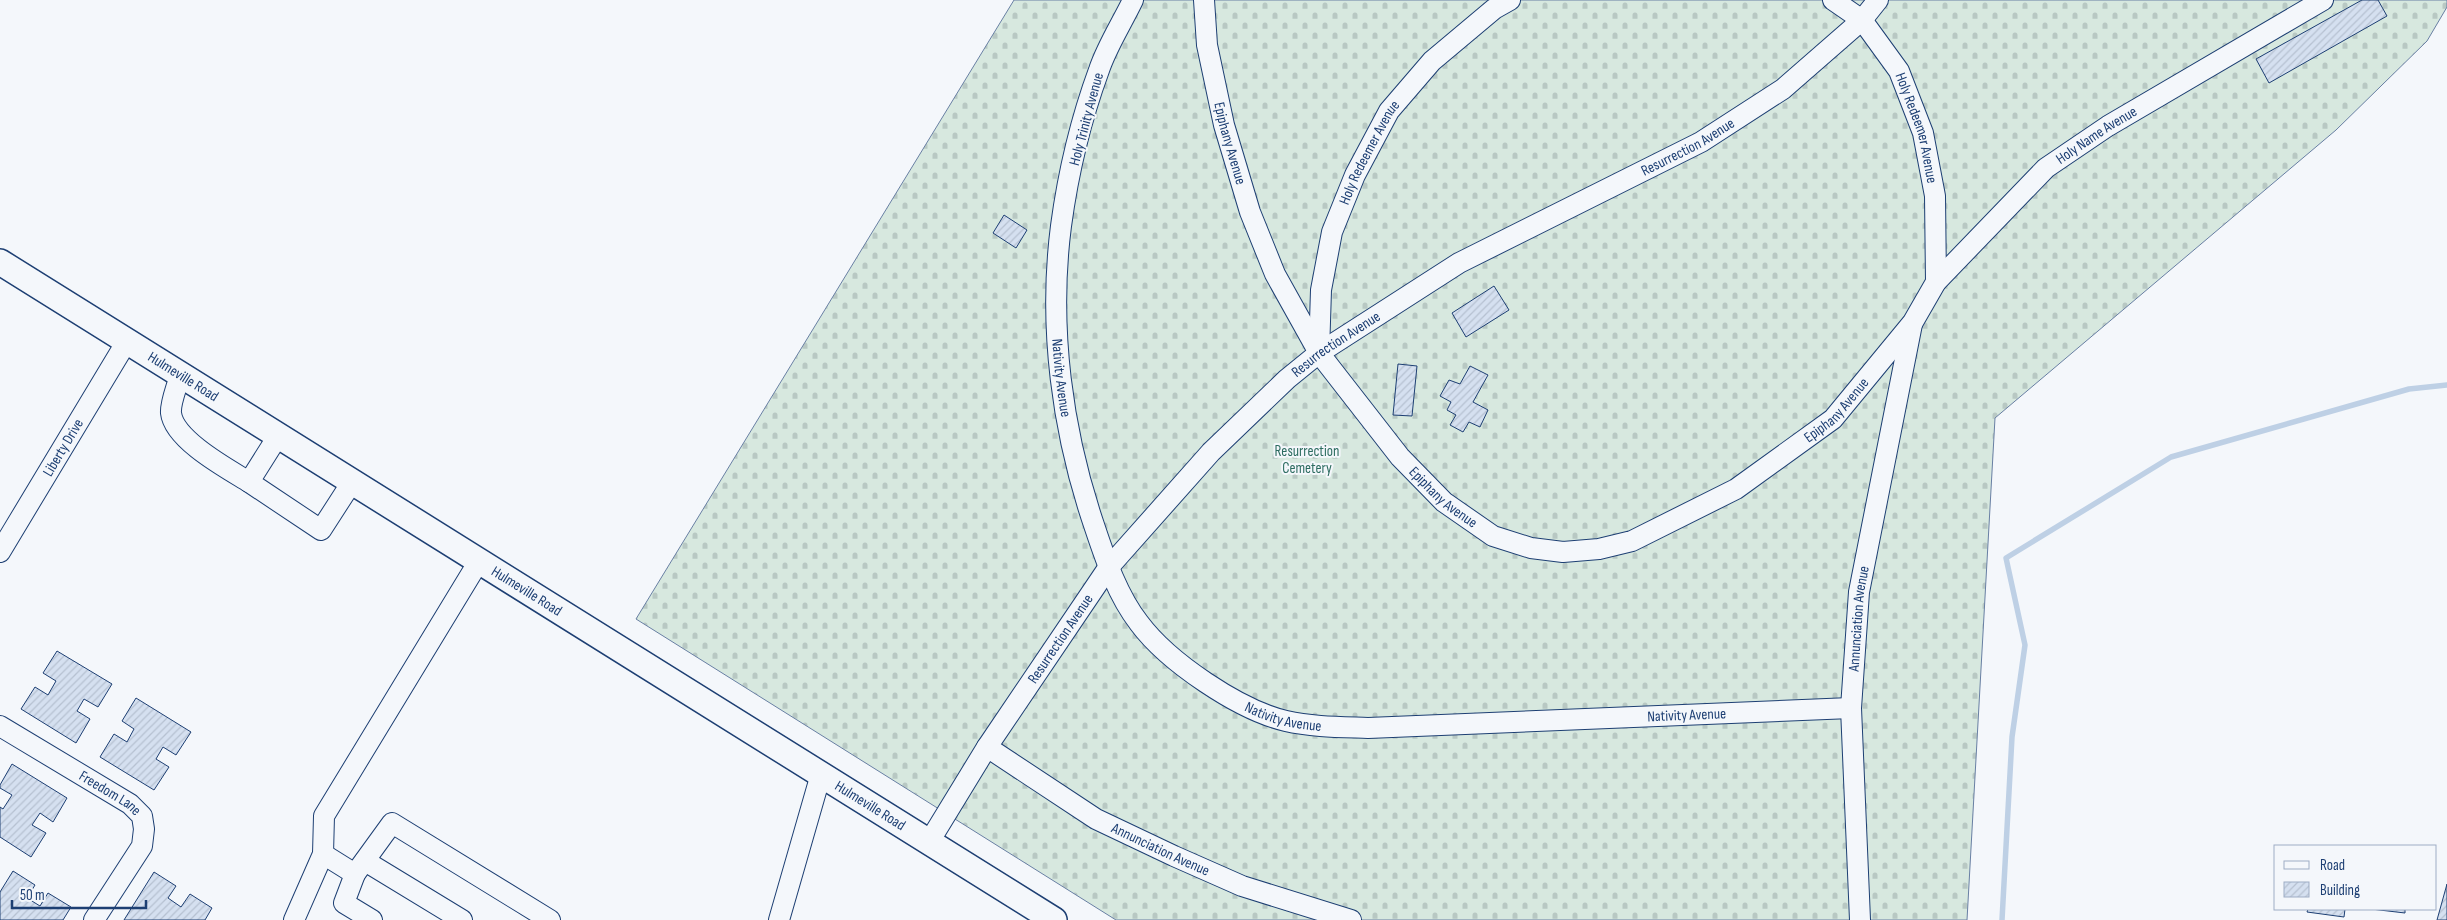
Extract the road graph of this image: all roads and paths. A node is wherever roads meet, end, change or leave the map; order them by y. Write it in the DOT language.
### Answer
graph roads {
  1 [pos="1133,0"];
  2 [pos="1204,0"];
  3 [pos="1510,0"];
  4 [pos="1833,0"];
  5 [pos="1878,0"];
  6 [pos="2323,0"];
  7 [pos="1862,20"];
  8 [pos="1060,245"];
  9 [pos="0,262"];
  10 [pos="1936,282"];
  11 [pos="1912,322"];
  12 [pos="126,341"];
  13 [pos="1319,353"];
  14 [pos="180,374"];
  15 [pos="278,436"];
  16 [pos="249,482"];
  17 [pos="352,482"];
  18 [pos="0,552"];
  19 [pos="479,561"];
  20 [pos="1108,568"];
  21 [pos="1851,708"];
  22 [pos="0,726"];
  23 [pos="987,747"];
  24 [pos="821,774"];
  25 [pos="929,842"];
  26 [pos="323,854"];
  27 [pos="360,868"];
  28 [pos="94,920"];
  29 [pos="294,920"];
  30 [pos="372,920"];
  31 [pos="462,920"];
  32 [pos="550,920"];
  33 [pos="779,920"];
  34 [pos="1054,920"];
  35 [pos="1351,920"];
  36 [pos="1860,920"];
  1 -- 8 [label="street, Holy Trinity Avenue"];
  2 -- 13 [label="street, Epiphany Avenue"];
  3 -- 13 [label="street, Holy Redeemer Avenue"];
  4 -- 7 [label="street, Holy Redeemer Avenue"];
  5 -- 7 [label="street, Resurrection Avenue"];
  6 -- 10 [label="street, Holy Name Avenue"];
  7 -- 10 [label="street, Holy Redeemer Avenue"];
  7 -- 13 [label="street, Resurrection Avenue"];
  8 -- 20 [label="street, Nativity Avenue"];
  9 -- 12 [label="main road, Hulmeville Road"];
  10 -- 11 [label="street, Holy Name Avenue"];
  11 -- 13 [label="street, Epiphany Avenue"];
  11 -- 21 [label="street, Annunciation Avenue"];
  12 -- 14 [label="main road, Hulmeville Road"];
  12 -- 18 [label="street, Liberty Drive"];
  13 -- 20 [label="street, Resurrection Avenue"];
  14 -- 15 [label="main road, Hulmeville Road"];
  14 -- 16 [label="street"];
  15 -- 16 [label="street"];
  15 -- 17 [label="main road, Hulmeville Road"];
  16 -- 17 [label="street"];
  17 -- 19 [label="main road, Hulmeville Road"];
  19 -- 24 [label="main road, Hulmeville Road"];
  19 -- 26 [label="street"];
  20 -- 21 [label="street, Nativity Avenue"];
  20 -- 23 [label="street, Resurrection Avenue"];
  21 -- 36 [label="street, Annunciation Avenue"];
  22 -- 28 [label="street, Freedom Lane"];
  23 -- 25 [label="street, Resurrection Avenue"];
  23 -- 35 [label="street, Annunciation Avenue"];
  24 -- 25 [label="main road, Hulmeville Road"];
  24 -- 33 [label="street"];
  25 -- 34 [label="main road, Hulmeville Road"];
  26 -- 27 [label="street"];
  26 -- 29 [label="street"];
  27 -- 30 [label="street"];
  27 -- 31 [label="street"];
  27 -- 32 [label="street"];
}
